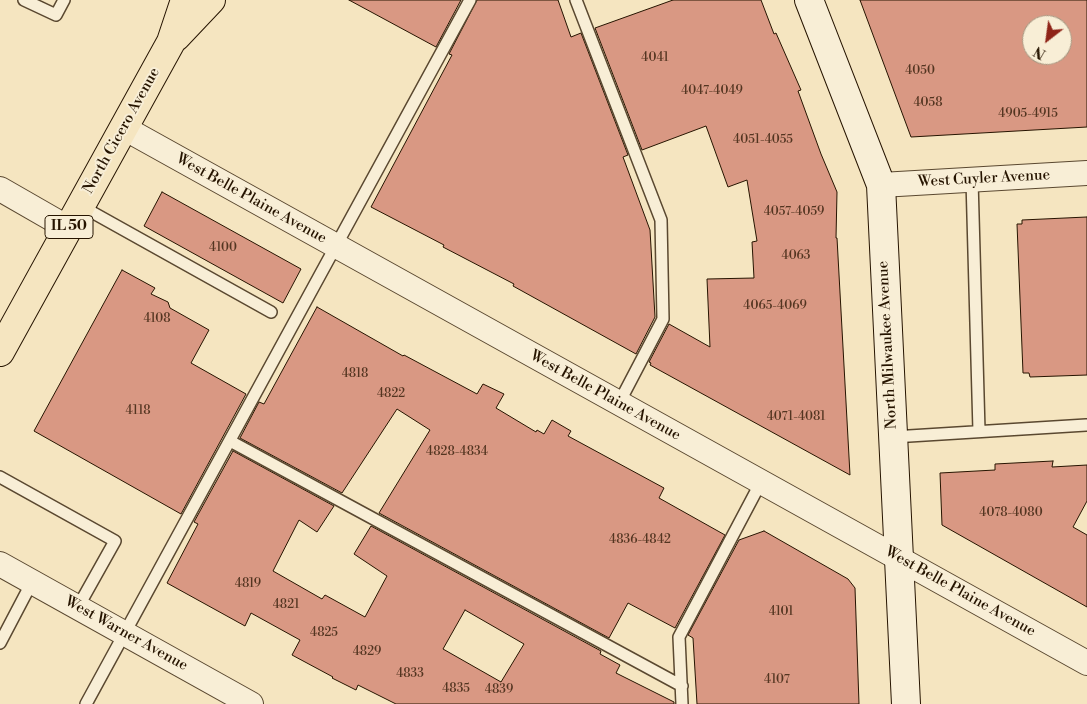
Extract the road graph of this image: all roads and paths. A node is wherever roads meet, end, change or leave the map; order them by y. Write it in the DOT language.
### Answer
graph roads {
  1 [pos="24,0"];
  2 [pos="64,0"];
  3 [pos="185,0"];
  4 [pos="212,0"];
  5 [pos="470,0"];
  6 [pos="576,0"];
  7 [pos="809,0"];
  8 [pos="172,42"];
  9 [pos="124,128"];
  10 [pos="1087,173"];
  11 [pos="972,180"];
  12 [pos="881,186"];
  13 [pos="0,189"];
  14 [pos="74,217"];
  15 [pos="337,246"];
  16 [pos="271,312"];
  17 [pos="0,352"];
  18 [pos="619,403"];
  19 [pos="1086,425"];
  20 [pos="979,432"];
  21 [pos="893,437"];
  22 [pos="230,441"];
  23 [pos="0,477"];
  24 [pos="761,482"];
  25 [pos="898,558"];
  26 [pos="0,564"];
  27 [pos="32,582"];
  28 [pos="78,607"];
  29 [pos="125,634"];
  30 [pos="0,643"];
  31 [pos="1087,663"];
  32 [pos="682,686"];
  33 [pos="86,704"];
  34 [pos="251,704"];
  35 [pos="682,704"];
  36 [pos="906,704"];
  1 -- 2 [label="lane"];
  3 -- 8 [label="main road, North Cicero Avenue / IL 50"];
  4 -- 8 [label="main road, North Cicero Avenue"];
  5 -- 15 [label="lane"];
  6 -- 18 [label="lane"];
  7 -- 12 [label="main road, North Milwaukee Avenue"];
  8 -- 9 [label="main road, North Cicero Avenue / IL 50"];
  9 -- 14 [label="main road, North Cicero Avenue / IL 50"];
  9 -- 15 [label="street, West Belle Plaine Avenue"];
  10 -- 11 [label="street, West Cuyler Avenue"];
  11 -- 12 [label="street, West Cuyler Avenue"];
  11 -- 20 [label="lane"];
  12 -- 21 [label="main road, North Milwaukee Avenue"];
  13 -- 14 [label="street"];
  14 -- 16 [label="lane"];
  14 -- 17 [label="main road, North Cicero Avenue / IL 50"];
  15 -- 18 [label="street, West Belle Plaine Avenue"];
  15 -- 22 [label="lane"];
  18 -- 24 [label="street, West Belle Plaine Avenue"];
  19 -- 20 [label="lane"];
  20 -- 21 [label="lane"];
  21 -- 25 [label="main road, North Milwaukee Avenue"];
  22 -- 29 [label="lane"];
  22 -- 32 [label="lane"];
  23 -- 28 [label="lane"];
  24 -- 25 [label="street, West Belle Plaine Avenue"];
  24 -- 32 [label="lane"];
  25 -- 31 [label="street, West Belle Plaine Avenue"];
  25 -- 36 [label="main road, North Milwaukee Avenue"];
  26 -- 27 [label="street, West Warner Avenue"];
  27 -- 28 [label="street, West Warner Avenue"];
  27 -- 30 [label="lane"];
  28 -- 29 [label="street, West Warner Avenue"];
  29 -- 33 [label="lane"];
  29 -- 34 [label="street, West Warner Avenue"];
  32 -- 35 [label="lane"];
}
